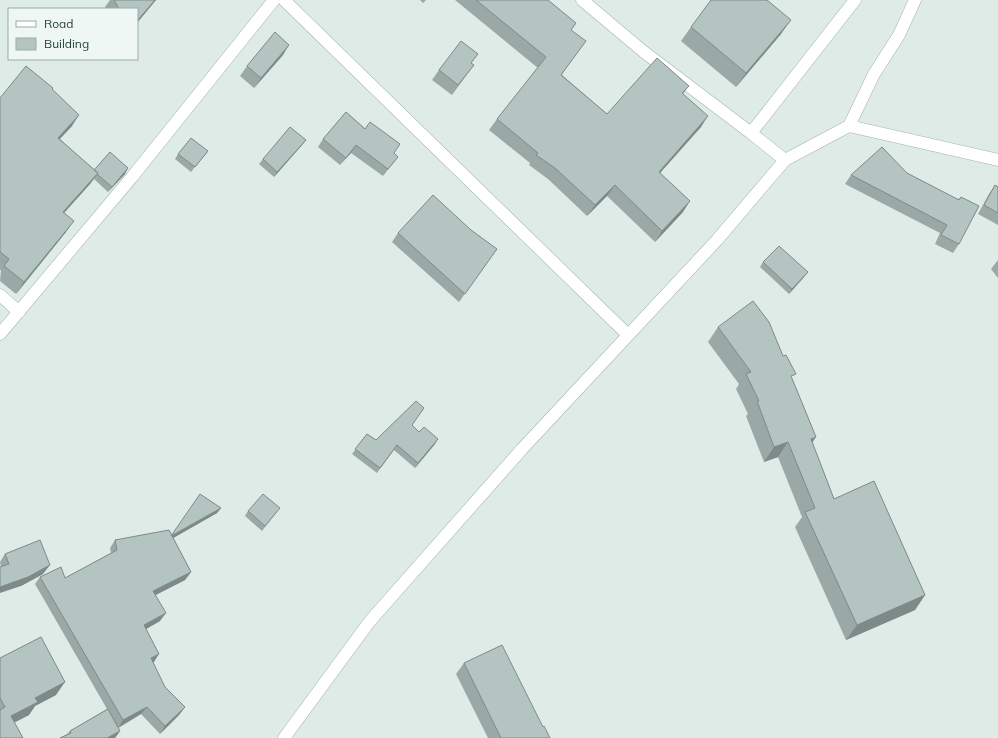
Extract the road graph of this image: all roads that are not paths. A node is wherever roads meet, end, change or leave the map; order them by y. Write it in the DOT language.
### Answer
graph roads {
  1 [pos="274,0"];
  2 [pos="284,0"];
  3 [pos="582,0"];
  4 [pos="854,0"];
  5 [pos="915,0"];
  6 [pos="849,126"];
  7 [pos="751,133"];
  8 [pos="785,160"];
  9 [pos="998,160"];
  10 [pos="0,295"];
  11 [pos="19,312"];
  12 [pos="0,334"];
  13 [pos="628,335"];
  14 [pos="284,738"];
  1 -- 11 [label="street"];
  2 -- 13 [label="street"];
  3 -- 7 [label="street"];
  4 -- 7 [label="street"];
  5 -- 6 [label="street"];
  6 -- 8 [label="street"];
  6 -- 9 [label="street"];
  7 -- 8 [label="street"];
  8 -- 13 [label="street"];
  10 -- 11 [label="street"];
  11 -- 12 [label="street"];
  13 -- 14 [label="street"];
}
